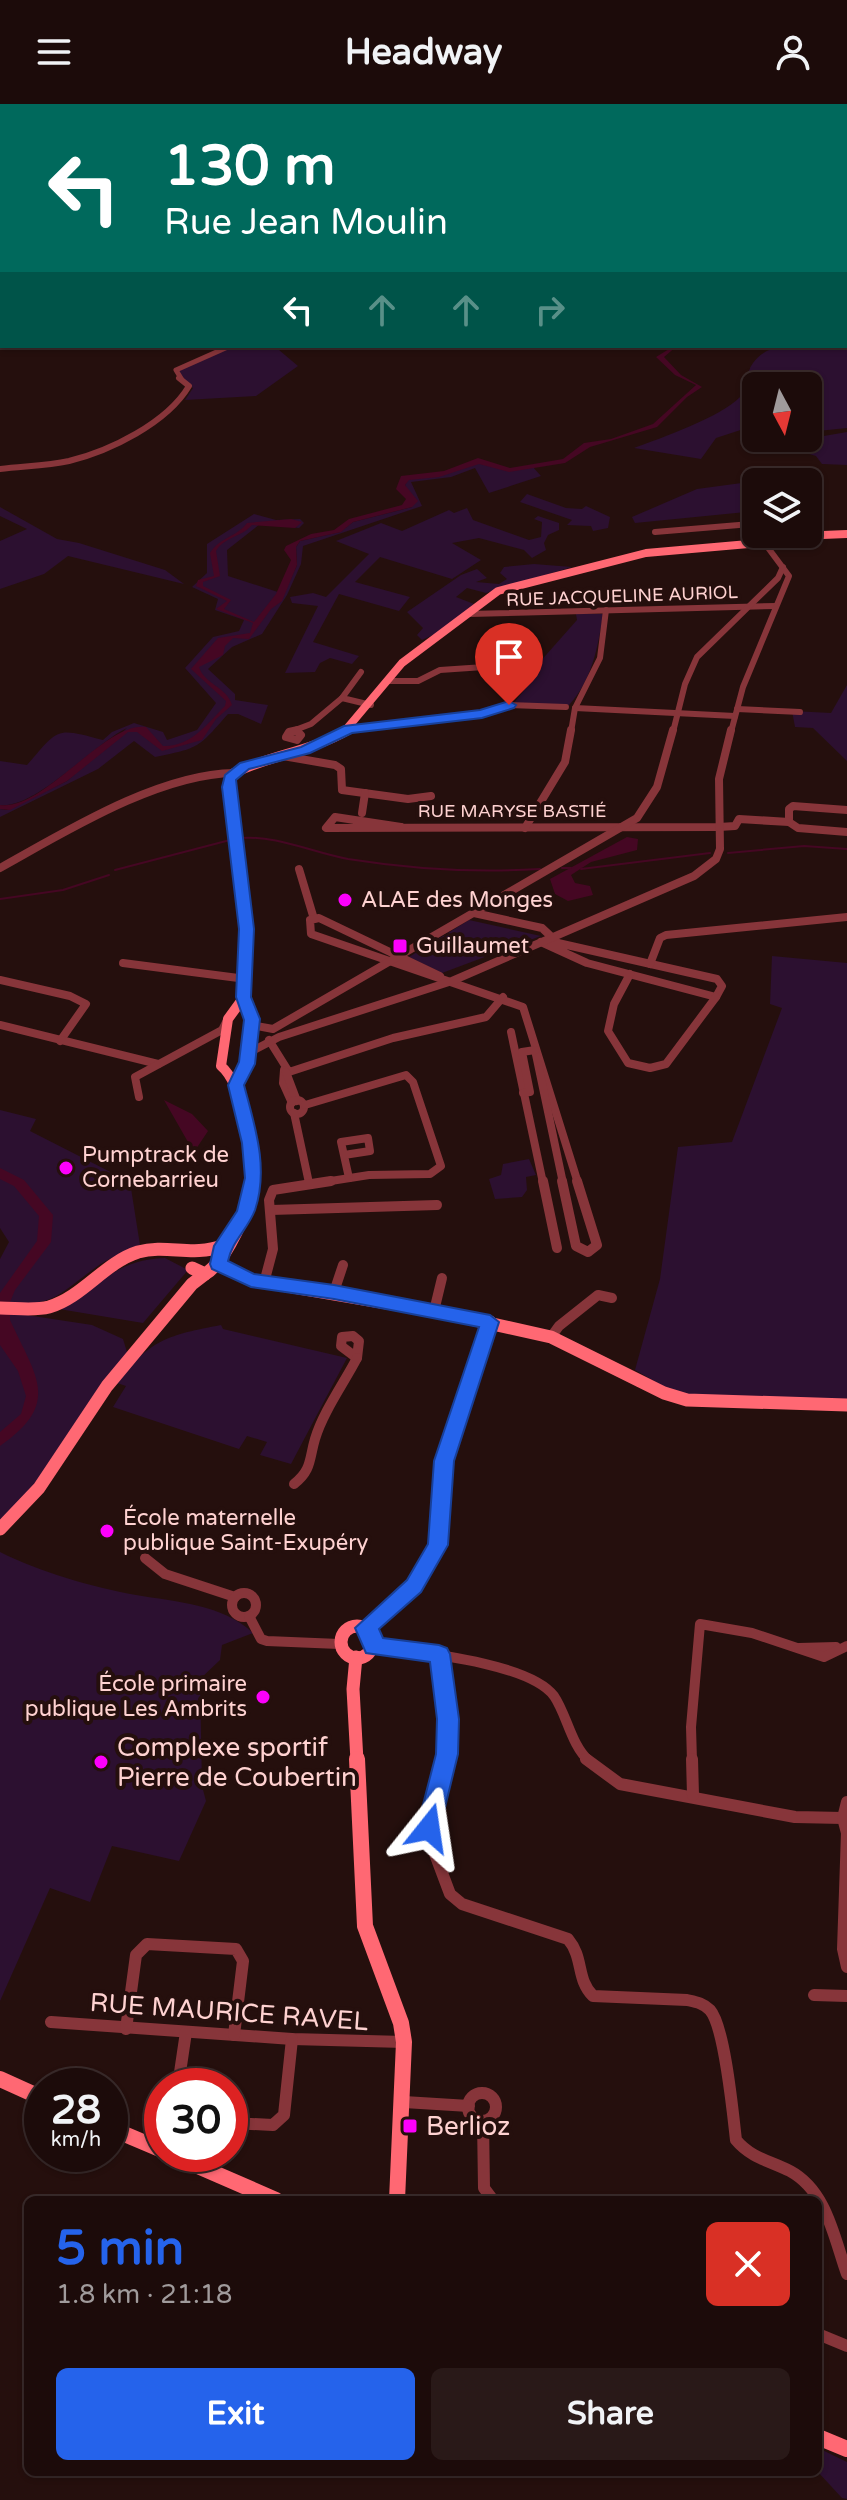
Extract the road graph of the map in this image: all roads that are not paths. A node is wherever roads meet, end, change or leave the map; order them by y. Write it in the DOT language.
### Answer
graph roads {
  1 [pos="226,348"];
  2 [pos="0,469"];
  3 [pos="655,532"];
  4 [pos="847,534"];
  5 [pos="742,535"];
  6 [pos="822,535"];
  7 [pos="742,541"];
  8 [pos="771,548"];
  9 [pos="783,567"];
  10 [pos="748,606"];
  11 [pos="776,606"];
  12 [pos="606,610"];
  13 [pos="469,614"];
  14 [pos="514,665"];
  15 [pos="361,672"];
  16 [pos="389,681"];
  17 [pos="342,698"];
  18 [pos="371,705"];
  19 [pos="571,707"];
  20 [pos="736,712"];
  21 [pos="800,712"];
  22 [pos="677,713"];
  23 [pos="349,729"];
  24 [pos="298,732"];
  25 [pos="306,750"];
  26 [pos="283,756"];
  27 [pos="307,762"];
  28 [pos="234,773"];
  29 [pos="365,793"];
  30 [pos="431,796"];
  31 [pos="847,810"];
  32 [pos="362,813"];
  33 [pos="789,822"];
  34 [pos="401,827"];
  35 [pos="623,827"];
  36 [pos="719,827"];
  37 [pos="525,828"];
  38 [pos="847,832"];
  39 [pos="0,868"];
  40 [pos="299,869"];
  41 [pos="474,913"];
  42 [pos="847,917"];
  43 [pos="314,919"];
  44 [pos="551,938"];
  45 [pos="541,942"];
  46 [pos="400,956"];
  47 [pos="391,961"];
  48 [pos="123,963"];
  49 [pos="650,964"];
  50 [pos="630,974"];
  51 [pos="440,976"];
  52 [pos="246,979"];
  53 [pos="0,980"];
  54 [pos="452,981"];
  55 [pos="503,997"];
  56 [pos="716,997"];
  57 [pos="236,1015"];
  58 [pos="0,1025"];
  59 [pos="251,1025"];
  60 [pos="511,1032"];
  61 [pos="269,1040"];
  62 [pos="60,1041"];
  63 [pos="201,1042"];
  64 [pos="223,1048"];
  65 [pos="535,1050"];
  66 [pos="248,1053"];
  67 [pos="158,1064"];
  68 [pos="241,1068"];
  69 [pos="228,1070"];
  70 [pos="286,1075"];
  71 [pos="236,1085"];
  72 [pos="523,1093"];
  73 [pos="139,1097"];
  74 [pos="297,1106"];
  75 [pos="344,1155"];
  76 [pos="349,1178"];
  77 [pos="309,1183"];
  78 [pos="437,1205"];
  79 [pos="271,1210"];
  80 [pos="557,1248"];
  81 [pos="208,1264"];
  82 [pos="343,1265"];
  83 [pos="442,1278"];
  84 [pos="264,1283"];
  85 [pos="334,1292"];
  86 [pos="612,1298"];
  87 [pos="7,1308"];
  88 [pos="434,1311"];
  89 [pos="490,1322"];
  90 [pos="551,1337"];
  91 [pos="357,1358"];
  92 [pos="847,1405"];
  93 [pos="294,1484"];
  94 [pos="0,1529"];
  95 [pos="145,1558"];
  96 [pos="235,1597"];
  97 [pos="249,1616"];
  98 [pos="365,1628"];
  99 [pos="339,1644"];
  100 [pos="373,1646"];
  101 [pos="843,1646"];
  102 [pos="439,1654"];
  103 [pos="356,1657"];
  104 [pos="693,1795"];
  105 [pos="847,1802"];
  106 [pos="843,1818"];
  107 [pos="847,1967"];
  108 [pos="814,1995"];
  109 [pos="847,1996"];
  110 [pos="51,2022"];
  111 [pos="126,2029"];
  112 [pos="186,2032"];
  113 [pos="234,2035"];
  114 [pos="292,2039"];
  115 [pos="404,2042"];
  116 [pos="181,2068"];
  117 [pos="0,2079"];
  118 [pos="24,2090"];
  119 [pos="404,2102"];
  120 [pos="469,2106"];
  121 [pos="483,2121"];
  122 [pos="248,2124"];
  123 [pos="211,2172"];
  124 [pos="267,2196"];
  125 [pos="397,2196"];
  126 [pos="490,2196"];
  127 [pos="816,2196"];
  128 [pos="822,2211"];
  129 [pos="847,2274"];
  130 [pos="822,2336"];
  131 [pos="847,2346"];
  132 [pos="822,2439"];
  133 [pos="847,2449"];
  1 -- 2 [label="street"];
  3 -- 5 [label="street"];
  4 -- 6 [label="main road"];
  7 -- 13 [label="main road"];
  8 -- 9 [label="street"];
  9 -- 10 [label="street"];
  9 -- 11 [label="street"];
  10 -- 11 [label="street, RUE JACQUELINE AURIOL"];
  10 -- 12 [label="street, RUE JACQUELINE AURIOL"];
  10 -- 22 [label="street"];
  11 -- 20 [label="street"];
  12 -- 13 [label="street, RUE JACQUELINE AURIOL"];
  12 -- 19 [label="street"];
  13 -- 16 [label="main road"];
  14 -- 16 [label="street"];
  15 -- 17 [label="street"];
  16 -- 18 [label="main road"];
  17 -- 18 [label="street"];
  17 -- 24 [label="street"];
  18 -- 23 [label="main road"];
  19 -- 22 [label="street"];
  19 -- 23 [label="street"];
  19 -- 37 [label="street"];
  20 -- 21 [label="street"];
  20 -- 22 [label="street"];
  20 -- 36 [label="street"];
  22 -- 35 [label="street"];
  23 -- 25 [label="main road"];
  25 -- 26 [label="main road"];
  25 -- 27 [label="street"];
  26 -- 27 [label="street"];
  26 -- 28 [label="main road"];
  27 -- 29 [label="street"];
  28 -- 39 [label="street"];
  28 -- 52 [label="main road"];
  29 -- 30 [label="street"];
  29 -- 32 [label="street"];
  31 -- 33 [label="street"];
  33 -- 36 [label="street, RUE MARYSE BASTIÉ"];
  33 -- 38 [label="street, RUE MARYSE BASTIÉ"];
  34 -- 34 [label="street, RUE MARYSE BASTIÉ"];
  34 -- 37 [label="street, RUE MARYSE BASTIÉ"];
  35 -- 36 [label="street, RUE MARYSE BASTIÉ"];
  35 -- 37 [label="street, RUE MARYSE BASTIÉ"];
  35 -- 41 [label="street"];
  36 -- 44 [label="street"];
  40 -- 43 [label="street"];
  41 -- 44 [label="street"];
  41 -- 46 [label="street"];
  42 -- 49 [label="street"];
  43 -- 46 [label="street"];
  43 -- 47 [label="street"];
  44 -- 45 [label="street"];
  44 -- 49 [label="street"];
  45 -- 50 [label="street"];
  45 -- 54 [label="street"];
  46 -- 47 [label="street"];
  46 -- 51 [label="street"];
  47 -- 51 [label="street"];
  47 -- 59 [label="street"];
  48 -- 52 [label="street"];
  49 -- 56 [label="street"];
  50 -- 56 [label="street"];
  50 -- 56 [label="street"];
  51 -- 54 [label="street"];
  52 -- 57 [label="main road"];
  53 -- 62 [label="street"];
  54 -- 55 [label="street"];
  54 -- 61 [label="street"];
  55 -- 65 [label="street"];
  55 -- 70 [label="street"];
  57 -- 59 [label="main road"];
  57 -- 63 [label="street"];
  57 -- 64 [label="main road"];
  58 -- 62 [label="street"];
  59 -- 66 [label="main road"];
  60 -- 72 [label="street"];
  61 -- 66 [label="street"];
  61 -- 70 [label="street"];
  62 -- 67 [label="street"];
  63 -- 64 [label="street"];
  63 -- 67 [label="street"];
  64 -- 69 [label="main road"];
  65 -- 65 [label="street"];
  65 -- 72 [label="street"];
  66 -- 68 [label="main road"];
  67 -- 73 [label="street"];
  68 -- 69 [label="main road"];
  68 -- 71 [label="main road"];
  69 -- 71 [label="main road"];
  70 -- 74 [label="street"];
  71 -- 81 [label="main road"];
  72 -- 80 [label="street"];
  74 -- 76 [label="street"];
  74 -- 77 [label="street"];
  75 -- 76 [label="street"];
  76 -- 77 [label="street"];
  77 -- 79 [label="street"];
  78 -- 79 [label="street"];
  79 -- 84 [label="street"];
  81 -- 84 [label="main road"];
  81 -- 87 [label="main road"];
  81 -- 94 [label="main road"];
  82 -- 85 [label="street"];
  83 -- 88 [label="street"];
  84 -- 85 [label="main road"];
  85 -- 88 [label="main road"];
  86 -- 90 [label="street"];
  88 -- 89 [label="main road"];
  89 -- 90 [label="main road"];
  89 -- 98 [label="main road"];
  90 -- 92 [label="main road"];
  91 -- 93 [label="street"];
  95 -- 96 [label="street"];
  96 -- 97 [label="street"];
  96 -- 97 [label="street"];
  97 -- 99 [label="street"];
  98 -- 99 [label="main road"];
  98 -- 100 [label="main road"];
  99 -- 103 [label="main road"];
  100 -- 102 [label="street"];
  100 -- 103 [label="main road"];
  101 -- 104 [label="street"];
  102 -- 104 [label="street"];
  102 -- 127 [label="street"];
  103 -- 115 [label="main road"];
  104 -- 106 [label="street"];
  105 -- 106 [label="street"];
  106 -- 107 [label="street"];
  108 -- 109 [label="street"];
  110 -- 111 [label="street, RUE MAURICE RAVEL"];
  111 -- 112 [label="street, RUE MAURICE RAVEL"];
  111 -- 113 [label="street"];
  112 -- 113 [label="street, RUE MAURICE RAVEL"];
  112 -- 116 [label="street"];
  113 -- 114 [label="street, RUE MAURICE RAVEL"];
  114 -- 115 [label="street, RUE MAURICE RAVEL"];
  114 -- 122 [label="street"];
  115 -- 119 [label="main road"];
  117 -- 118 [label="main road"];
  119 -- 120 [label="street"];
  119 -- 125 [label="main road"];
  120 -- 121 [label="street"];
  120 -- 121 [label="street"];
  121 -- 126 [label="street"];
  123 -- 124 [label="main road"];
  128 -- 129 [label="street"];
  130 -- 131 [label="street"];
  132 -- 133 [label="main road"];
}
